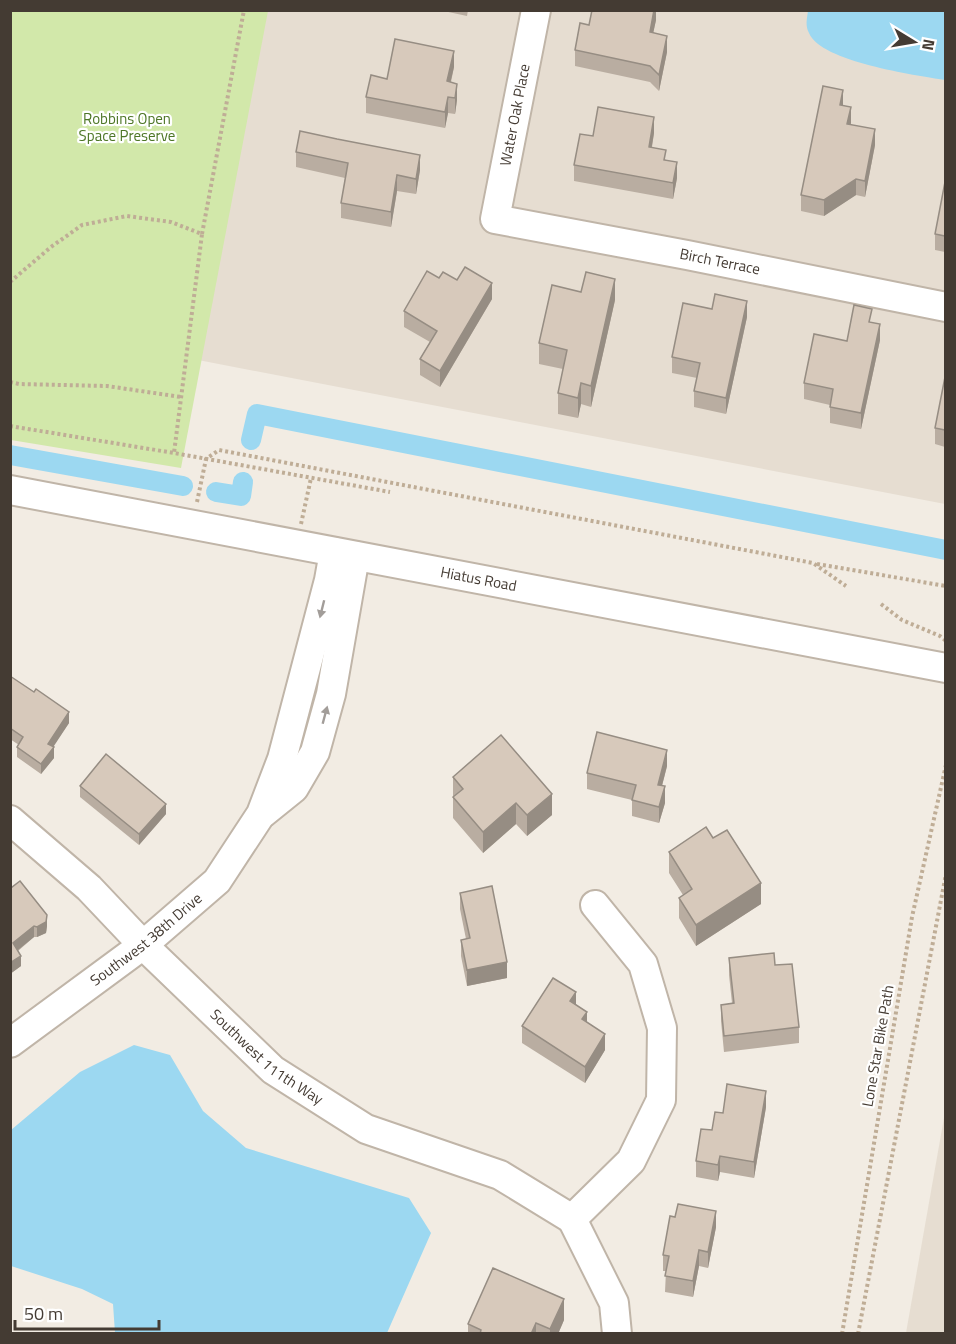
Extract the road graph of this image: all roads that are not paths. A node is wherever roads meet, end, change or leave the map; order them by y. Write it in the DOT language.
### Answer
graph roads {
  1 [pos="536,10"];
  2 [pos="495,219"];
  3 [pos="945,307"];
  4 [pos="10,490"];
  5 [pos="345,554"];
  6 [pos="945,668"];
  7 [pos="261,814"];
  8 [pos="10,820"];
  9 [pos="595,905"];
  10 [pos="143,945"];
  11 [pos="10,1044"];
  12 [pos="572,1219"];
  13 [pos="617,1334"];
  1 -- 2 [label="street, Water Oak Place"];
  2 -- 3 [label="street, Birch Terrace"];
  4 -- 5 [label="street, Hiatus Road"];
  5 -- 6 [label="street, Hiatus Road"];
  5 -- 7 [label="street, Southwest 38th Drive, one-way"];
  7 -- 5 [label="street, Southwest 38th Drive, one-way"];
  7 -- 10 [label="street, Southwest 38th Drive"];
  8 -- 10 [label="street, Southwest 111th Way"];
  9 -- 12 [label="street"];
  10 -- 11 [label="street, Southwest 38th Drive"];
  10 -- 12 [label="street, Southwest 111th Way"];
  12 -- 13 [label="street"];
}
